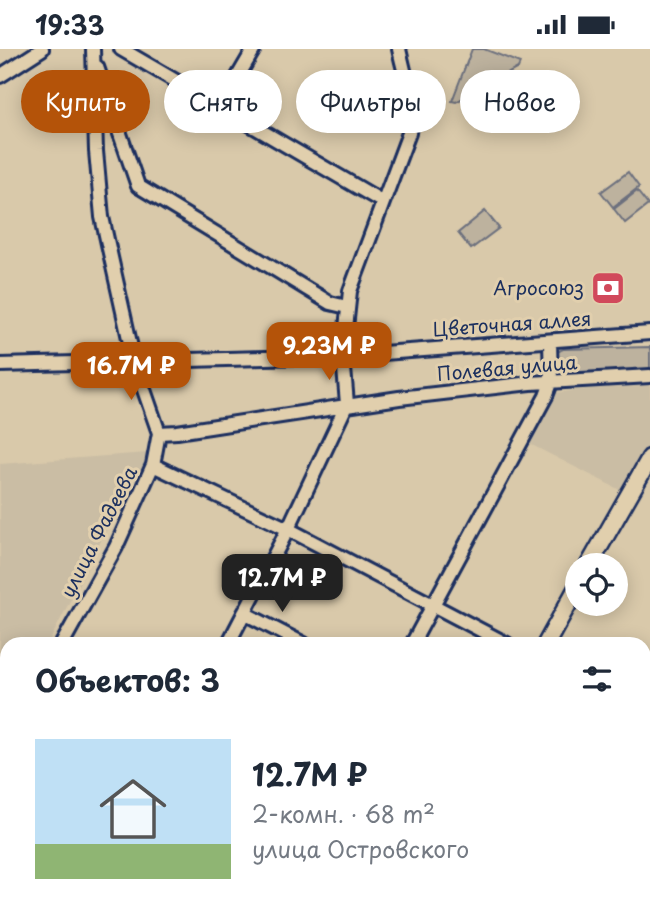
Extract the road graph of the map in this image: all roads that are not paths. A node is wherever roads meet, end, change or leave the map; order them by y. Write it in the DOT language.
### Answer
graph roads {
  1 [pos="42,49"];
  2 [pos="121,49"];
  3 [pos="254,49"];
  4 [pos="399,49"];
  5 [pos="93,55"];
  6 [pos="242,70"];
  7 [pos="164,74"];
  8 [pos="0,76"];
  9 [pos="265,133"];
  10 [pos="383,202"];
  11 [pos="347,307"];
  12 [pos="650,334"];
  13 [pos="550,341"];
  14 [pos="343,356"];
  15 [pos="134,361"];
  16 [pos="0,365"];
  17 [pos="650,376"];
  18 [pos="551,383"];
  19 [pos="347,404"];
  20 [pos="159,433"];
  21 [pos="650,458"];
  22 [pos="153,465"];
  23 [pos="288,530"];
  24 [pos="596,553"];
  25 [pos="433,604"];
  26 [pos="565,610"];
  27 [pos="244,613"];
  28 [pos="66,637"];
  29 [pos="232,637"];
  30 [pos="290,637"];
  31 [pos="416,637"];
  32 [pos="494,637"];
  33 [pos="550,637"];
  1 -- 8 [label="street"];
  2 -- 7 [label="street"];
  3 -- 6 [label="street"];
  4 -- 10 [label="street"];
  5 -- 11 [label="street"];
  5 -- 15 [label="street"];
  9 -- 10 [label="street"];
  10 -- 11 [label="street"];
  11 -- 14 [label="street"];
  12 -- 13 [label="street, Цветочная аллея"];
  13 -- 14 [label="street, Цветочная аллея"];
  13 -- 18 [label="street"];
  14 -- 15 [label="street, Цветочная аллея"];
  14 -- 19 [label="street"];
  15 -- 16 [label="street, Цветочная аллея"];
  15 -- 20 [label="street"];
  17 -- 18 [label="street, Полевая улица"];
  18 -- 19 [label="street, Полевая улица"];
  18 -- 25 [label="street"];
  19 -- 20 [label="street, Полевая улица"];
  19 -- 23 [label="street"];
  20 -- 22 [label="street, улица Фадеева"];
  21 -- 24 [label="main road"];
  22 -- 23 [label="street"];
  22 -- 28 [label="street, улица Фадеева"];
  23 -- 25 [label="street"];
  23 -- 27 [label="street"];
  25 -- 31 [label="street"];
  25 -- 32 [label="street"];
  26 -- 33 [label="main road"];
  27 -- 29 [label="street"];
  27 -- 30 [label="street"];
}
